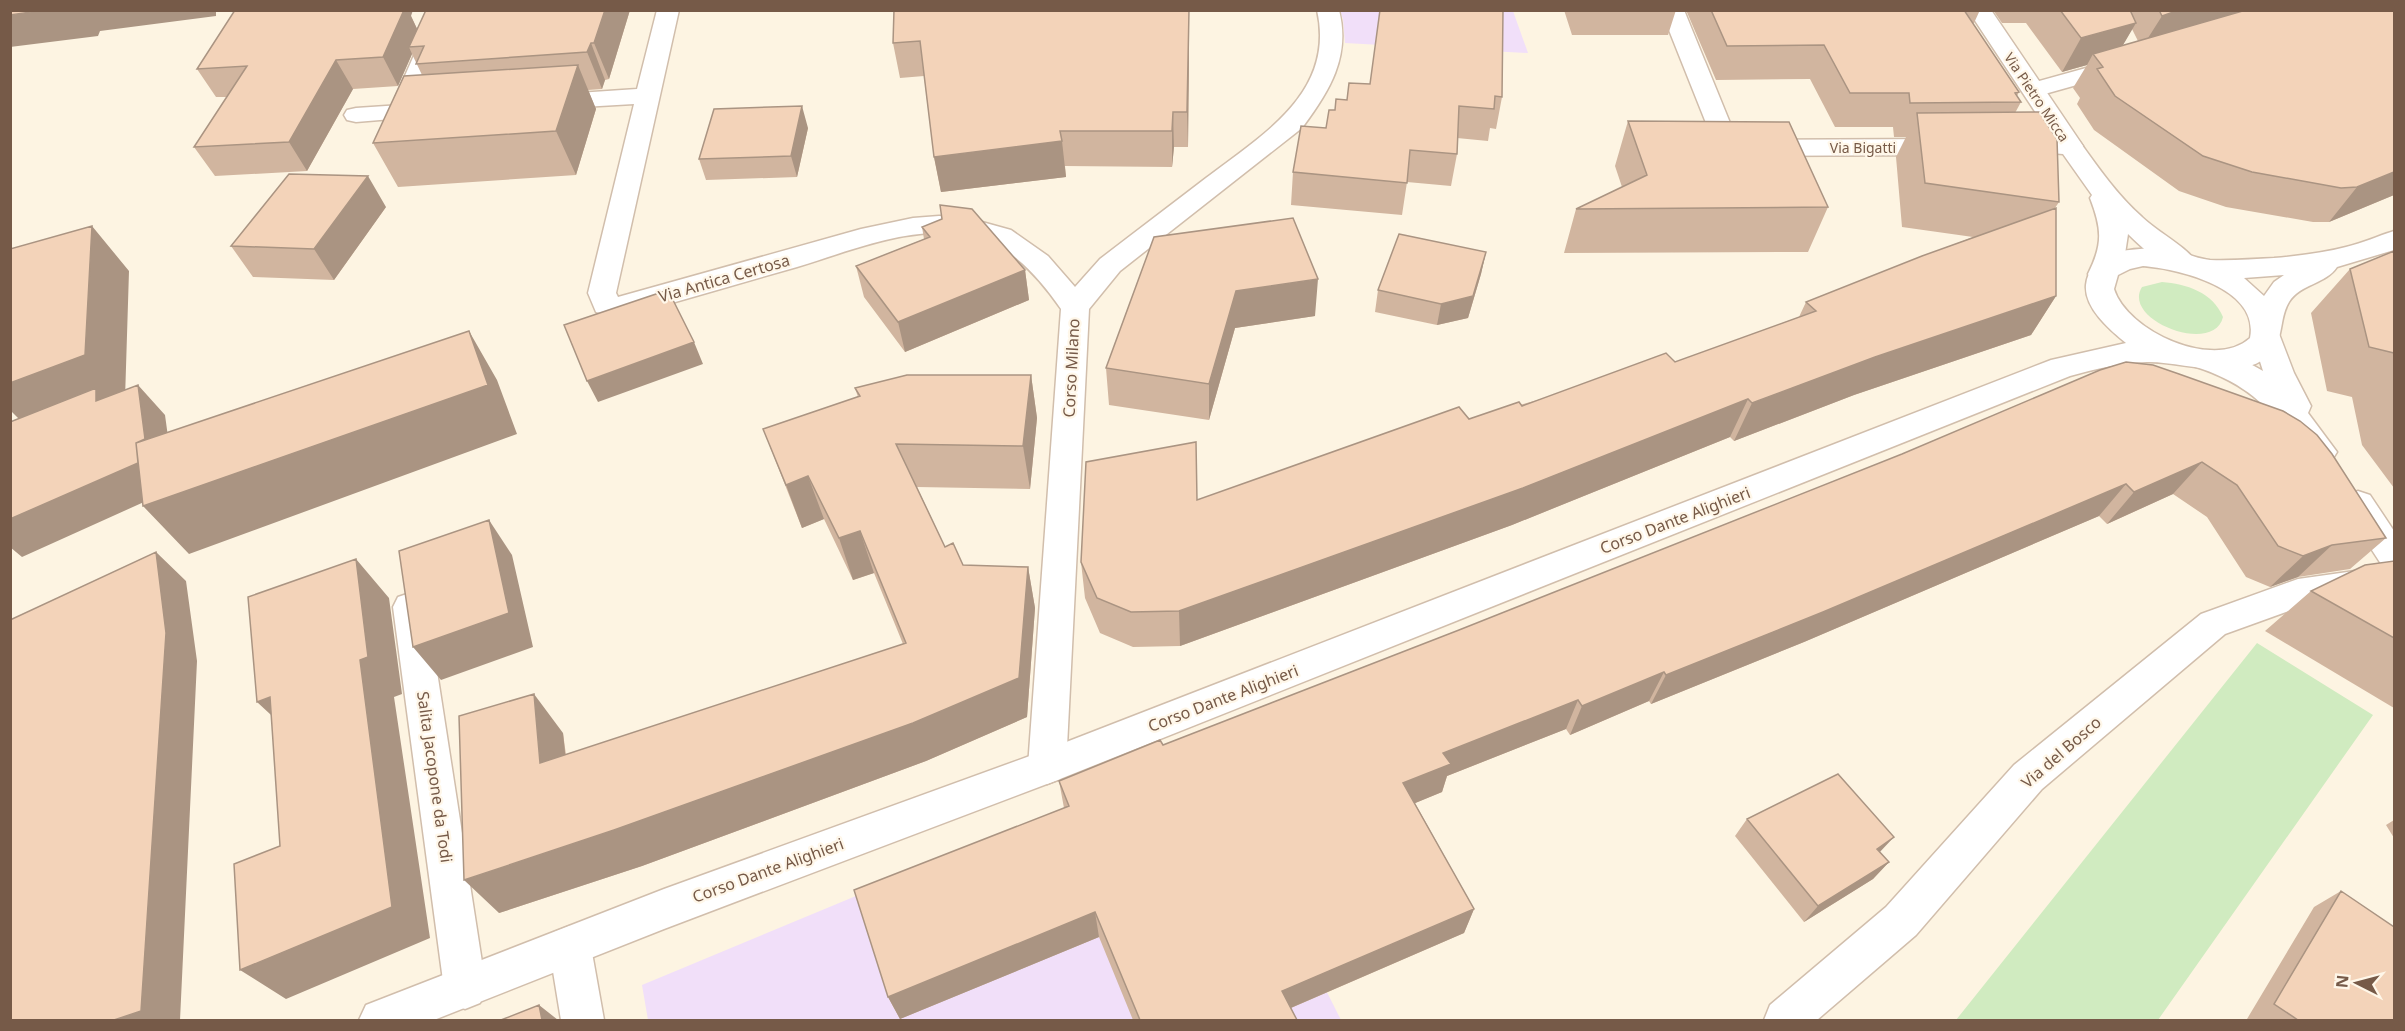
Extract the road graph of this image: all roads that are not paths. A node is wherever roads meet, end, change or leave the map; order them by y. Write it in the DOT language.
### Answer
graph roads {
  1 [pos="446,10"];
  2 [pos="668,10"];
  3 [pos="1328,10"];
  4 [pos="1672,10"];
  5 [pos="1979,10"];
  6 [pos="2133,54"];
  7 [pos="2034,90"];
  8 [pos="408,96"];
  9 [pos="648,96"];
  10 [pos="519,104"];
  11 [pos="449,109"];
  12 [pos="356,115"];
  13 [pos="1970,146"];
  14 [pos="2005,146"];
  15 [pos="2070,146"];
  16 [pos="2096,183"];
  17 [pos="2381,248"];
  18 [pos="2194,266"];
  19 [pos="2100,283"];
  20 [pos="1075,308"];
  21 [pos="2266,331"];
  22 [pos="2191,356"];
  23 [pos="2062,368"];
  24 [pos="2326,460"];
  25 [pos="2394,557"];
  26 [pos="406,578"];
  27 [pos="2394,579"];
  28 [pos="1047,767"];
  29 [pos="570,947"];
  30 [pos="465,988"];
  31 [pos="381,1020"];
  32 [pos="583,1020"];
  33 [pos="1785,1020"];
  1 -- 8 [label="street"];
  2 -- 9 [label="street, Via Antica Certosa"];
  3 -- 20 [label="street, Corso Milano"];
  4 -- 13 [label="street, Via Bigatti"];
  5 -- 7 [label="street, Via Pietro Micca"];
  6 -- 7 [label="street"];
  7 -- 15 [label="street, Via Pietro Micca"];
  9 -- 10 [label="street"];
  9 -- 20 [label="street, Via Antica Certosa"];
  11 -- 12 [label="street"];
  14 -- 15 [label="street"];
  15 -- 16 [label="street, Via Pietro Micca"];
  16 -- 18 [label="street, Via Pietro Micca"];
  16 -- 19 [label="street, Via Pietro Micca"];
  17 -- 18 [label="street"];
  17 -- 21 [label="street"];
  18 -- 19 [label="street"];
  18 -- 21 [label="street, Via Pietro Micca"];
  19 -- 22 [label="street"];
  19 -- 23 [label="street, Corso Dante Alighieri"];
  20 -- 28 [label="street, Corso Milano"];
  21 -- 22 [label="street"];
  21 -- 24 [label="street, Via Pietro Micca"];
  22 -- 23 [label="street, Corso Dante Alighieri"];
  22 -- 24 [label="street"];
  23 -- 28 [label="street, Corso Dante Alighieri"];
  24 -- 25 [label="street"];
  26 -- 30 [label="street, Salita Jacopone da Todi"];
  27 -- 33 [label="street, Via del Bosco"];
  28 -- 29 [label="street, Corso Dante Alighieri"];
  29 -- 30 [label="street, Corso Dante Alighieri"];
  29 -- 32 [label="street"];
  30 -- 31 [label="street, Corso Dante Alighieri"];
}
